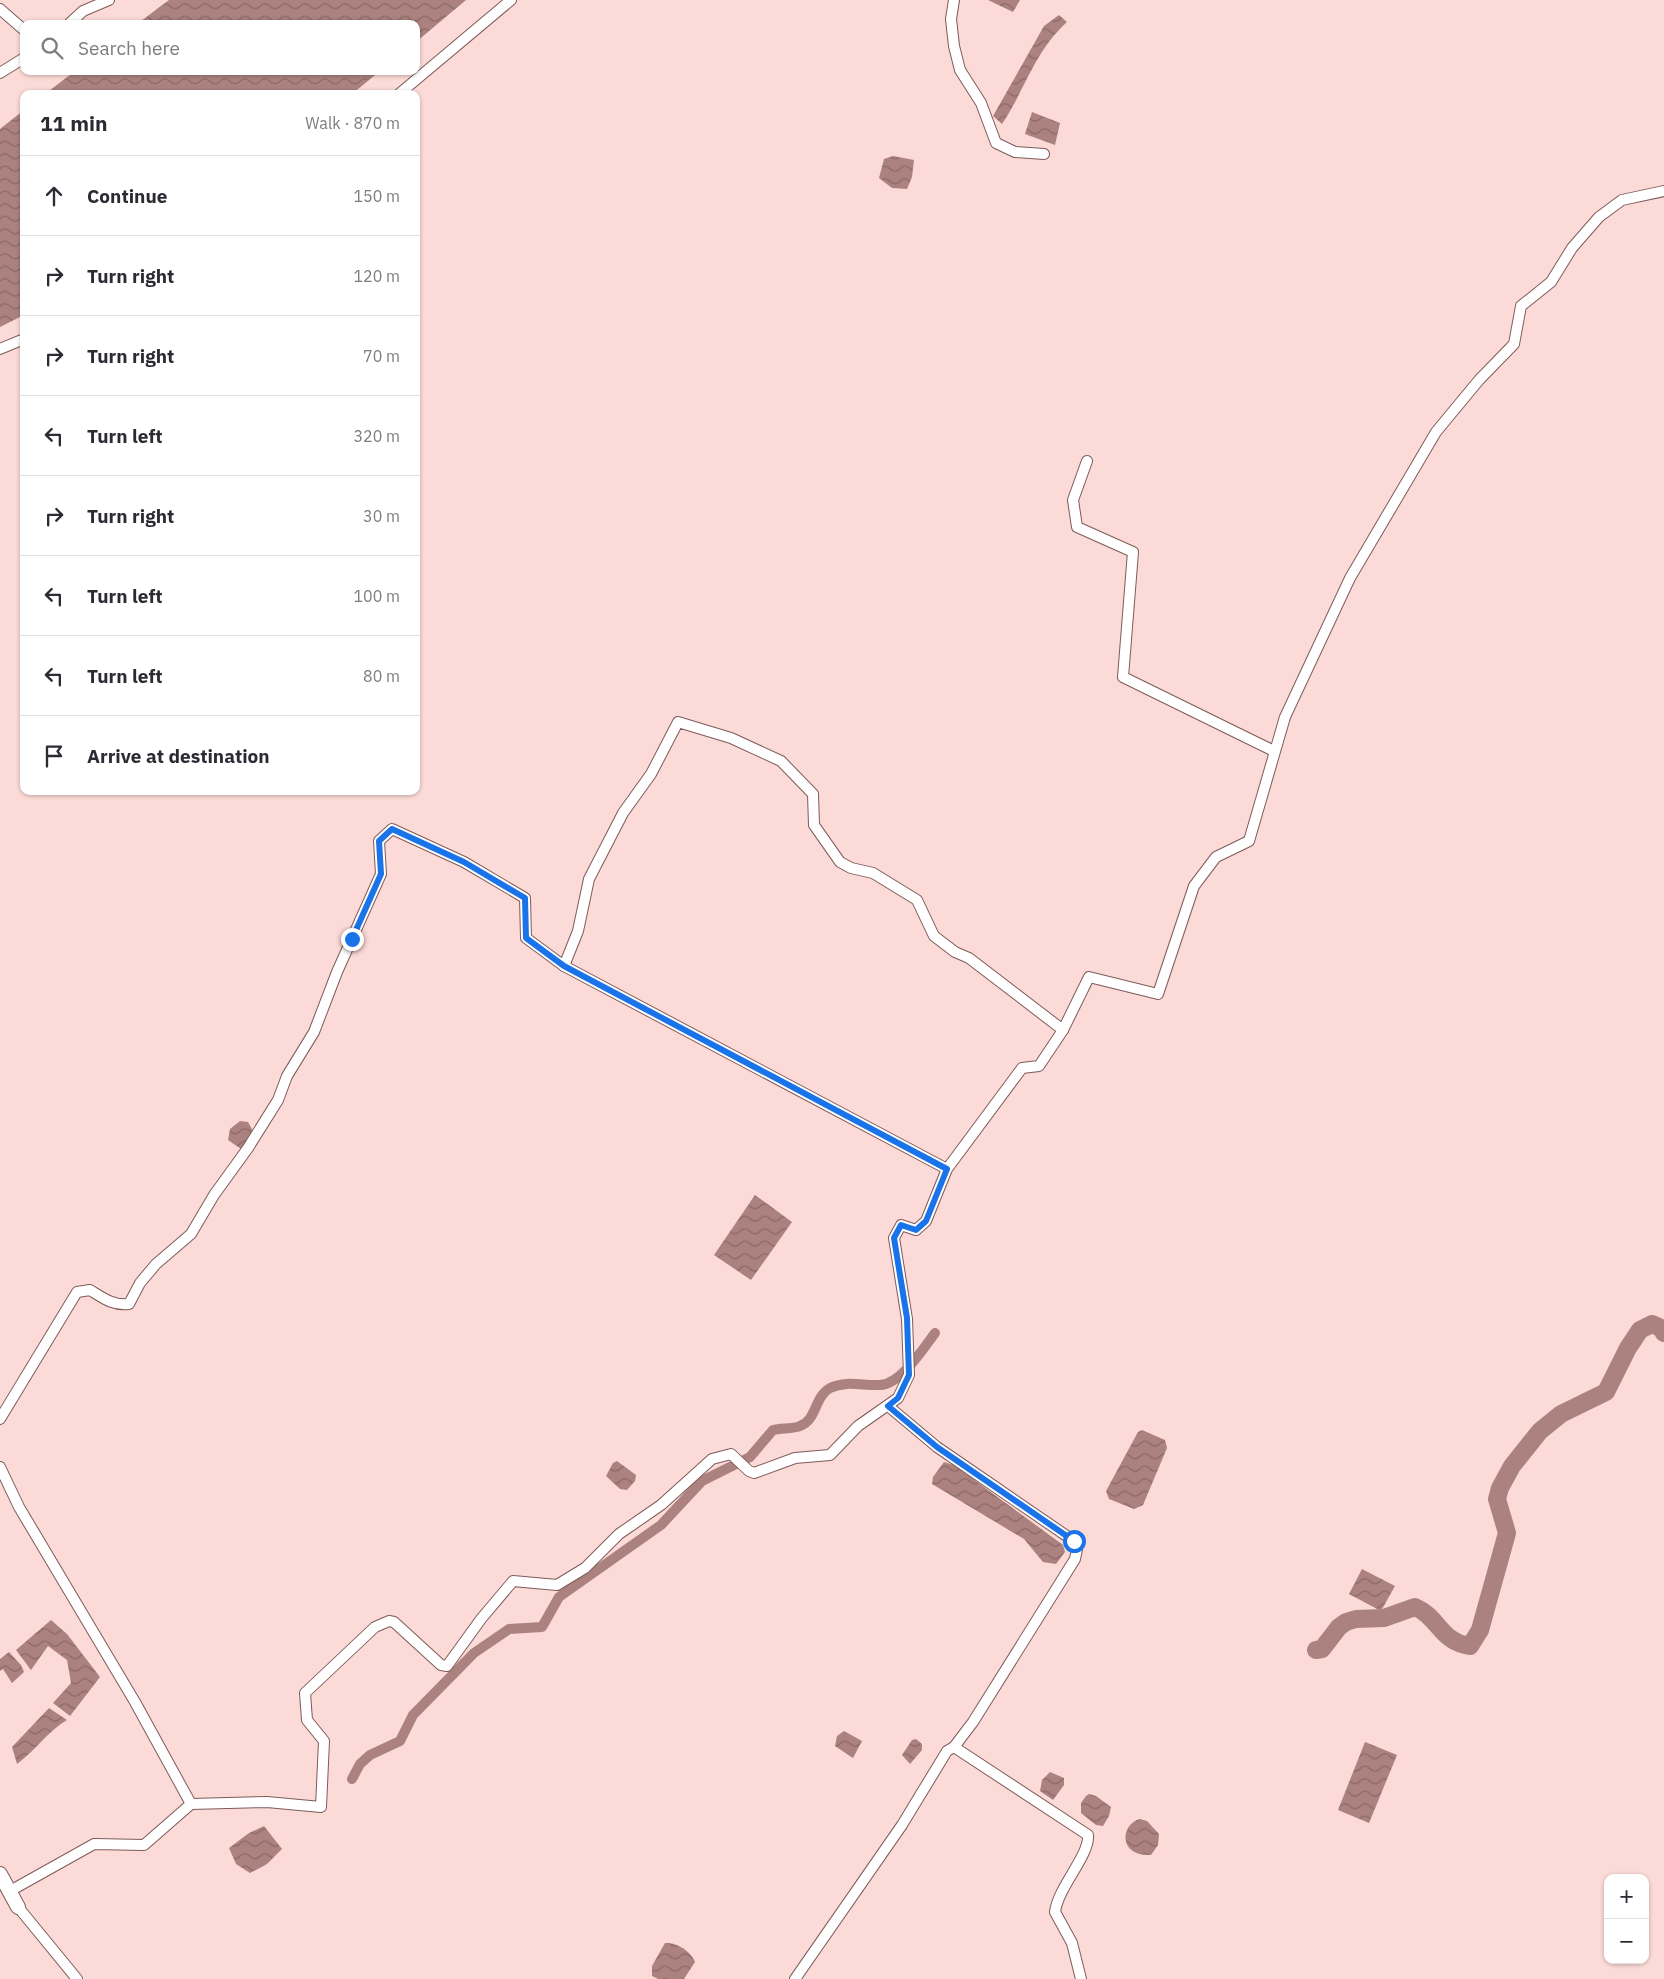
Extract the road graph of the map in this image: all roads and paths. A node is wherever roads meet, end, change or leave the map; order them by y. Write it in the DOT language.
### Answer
graph roads {
  1 [pos="80,0"];
  2 [pos="109,0"];
  3 [pos="512,0"];
  4 [pos="954,0"];
  5 [pos="0,9"];
  6 [pos="83,11"];
  7 [pos="73,20"];
  8 [pos="20,26"];
  9 [pos="20,60"];
  10 [pos="0,73"];
  11 [pos="404,90"];
  12 [pos="1044,154"];
  13 [pos="1664,190"];
  14 [pos="20,341"];
  15 [pos="0,349"];
  16 [pos="1087,461"];
  17 [pos="1274,751"];
  18 [pos="564,966"];
  19 [pos="1063,1030"];
  20 [pos="947,1169"];
  21 [pos="888,1406"];
  22 [pos="0,1419"];
  23 [pos="0,1468"];
  24 [pos="954,1747"];
  25 [pos="191,1804"];
  26 [pos="0,1874"];
  27 [pos="10,1891"];
  28 [pos="18,1907"];
  29 [pos="77,1979"];
  30 [pos="795,1979"];
  31 [pos="1081,1979"];
  1 -- 6 [label="street"];
  2 -- 6 [label="street"];
  3 -- 11 [label="street"];
  4 -- 12 [label="street"];
  5 -- 8 [label="street"];
  6 -- 7 [label="street"];
  9 -- 10 [label="street"];
  13 -- 17 [label="street"];
  14 -- 15 [label="street"];
  16 -- 17 [label="street"];
  17 -- 19 [label="street"];
  18 -- 19 [label="street"];
  18 -- 20 [label="street"];
  18 -- 22 [label="street"];
  19 -- 20 [label="street"];
  20 -- 21 [label="street"];
  21 -- 24 [label="street"];
  21 -- 25 [label="street"];
  23 -- 25 [label="street"];
  24 -- 30 [label="street"];
  24 -- 31 [label="street"];
  25 -- 27 [label="street"];
  26 -- 27 [label="street"];
  27 -- 28 [label="street"];
  28 -- 29 [label="street"];
}
